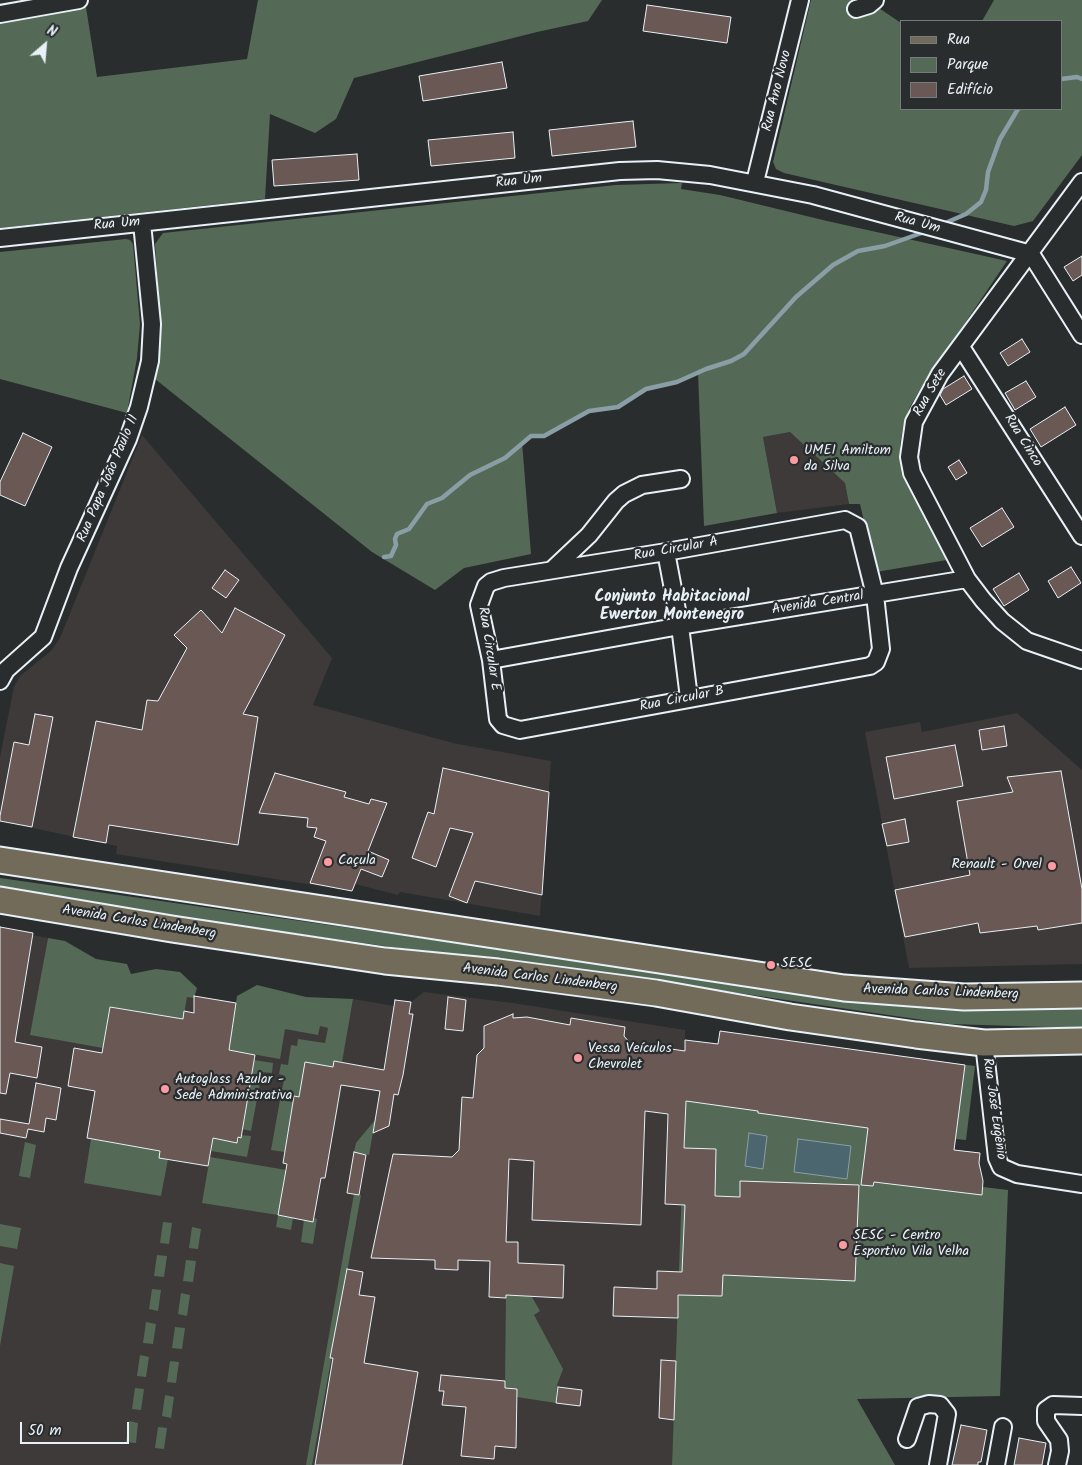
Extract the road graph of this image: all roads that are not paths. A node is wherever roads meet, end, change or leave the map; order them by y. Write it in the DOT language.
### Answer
graph roads {
  1 [pos="79,0"];
  2 [pos="800,0"];
  3 [pos="875,0"];
  4 [pos="856,9"];
  5 [pos="0,14"];
  6 [pos="755,182"];
  7 [pos="1082,182"];
  8 [pos="142,223"];
  9 [pos="0,238"];
  10 [pos="1031,254"];
  11 [pos="1082,335"];
  12 [pos="961,347"];
  13 [pos="681,479"];
  14 [pos="1082,536"];
  15 [pos="666,552"];
  16 [pos="553,569"];
  17 [pos="967,580"];
  18 [pos="491,582"];
  19 [pos="875,595"];
  20 [pos="680,626"];
  21 [pos="491,660"];
  22 [pos="1082,660"];
  23 [pos="0,681"];
  24 [pos="689,698"];
  25 [pos="498,719"];
  26 [pos="0,860"];
  27 [pos="0,900"];
  28 [pos="1082,995"];
  29 [pos="1082,1041"];
  30 [pos="984,1043"];
  31 [pos="1082,1184"];
  32 [pos="1082,1405"];
  33 [pos="1003,1427"];
  34 [pos="907,1439"];
  35 [pos="938,1465"];
  36 [pos="996,1465"];
  37 [pos="1057,1465"];
  1 -- 5 [label="street"];
  2 -- 6 [label="street, Rua Ano Novo"];
  3 -- 4 [label="street"];
  6 -- 8 [label="street, Rua Um"];
  6 -- 10 [label="street, Rua Um"];
  7 -- 10 [label="street, Rua Sete"];
  8 -- 9 [label="street, Rua Um"];
  8 -- 23 [label="street, Rua Papa João Paulo II"];
  10 -- 11 [label="street"];
  10 -- 12 [label="street, Rua Sete"];
  12 -- 14 [label="street, Rua Cinco"];
  12 -- 17 [label="street, Rua Sete"];
  13 -- 16 [label="street"];
  15 -- 16 [label="street, Rua Circular A"];
  15 -- 19 [label="street, Rua Circular A"];
  15 -- 20 [label="street"];
  16 -- 18 [label="street, Rua Circular A"];
  17 -- 19 [label="street, Avenida Central"];
  17 -- 22 [label="street, Rua Sete"];
  18 -- 21 [label="street, Rua Circular E"];
  19 -- 20 [label="street, Avenida Central"];
  19 -- 24 [label="street, Rua Circular B"];
  20 -- 21 [label="street, Avenida Central"];
  20 -- 24 [label="street"];
  21 -- 25 [label="street, Rua Circular E"];
  24 -- 25 [label="street, Rua Circular B"];
  26 -- 28 [label="main road, Avenida Carlos Lindenberg"];
  27 -- 30 [label="main road, Avenida Carlos Lindenberg"];
  29 -- 30 [label="main road, Avenida Carlos Lindenberg"];
  30 -- 31 [label="street, Rua José Eugênio"];
  32 -- 37 [label="street"];
  33 -- 36 [label="street"];
  34 -- 35 [label="street"];
}
